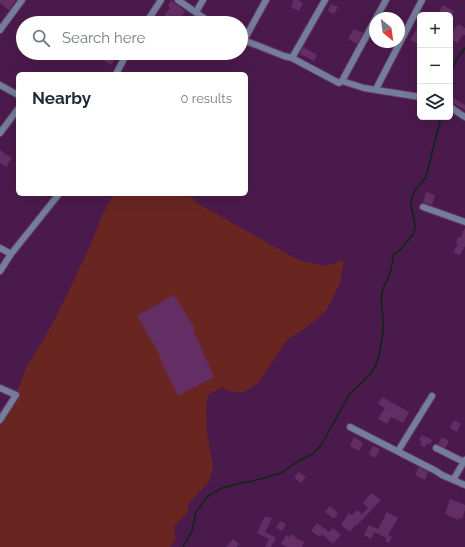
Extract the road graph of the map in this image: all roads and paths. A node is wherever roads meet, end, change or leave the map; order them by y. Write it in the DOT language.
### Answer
graph roads {
  1 [pos="22,0"];
  2 [pos="161,0"];
  3 [pos="178,0"];
  4 [pos="203,0"];
  5 [pos="266,0"];
  6 [pos="325,0"];
  7 [pos="386,0"];
  8 [pos="422,0"];
  9 [pos="196,12"];
  10 [pos="379,12"];
  11 [pos="151,16"];
  12 [pos="201,16"];
  13 [pos="0,30"];
  14 [pos="369,30"];
  15 [pos="248,31"];
  16 [pos="248,42"];
  17 [pos="292,58"];
  18 [pos="123,60"];
  19 [pos="117,72"];
  20 [pos="342,81"];
  21 [pos="0,85"];
  22 [pos="376,89"];
  23 [pos="16,94"];
  24 [pos="417,96"];
  25 [pos="453,109"];
  26 [pos="16,112"];
  27 [pos="465,117"];
  28 [pos="0,133"];
  29 [pos="57,196"];
  30 [pos="423,207"];
  31 [pos="465,222"];
  32 [pos="0,248"];
  33 [pos="11,254"];
  34 [pos="0,271"];
  35 [pos="0,388"];
  36 [pos="432,396"];
  37 [pos="0,420"];
  38 [pos="350,427"];
  39 [pos="436,448"];
  40 [pos="398,451"];
  41 [pos="464,461"];
  42 [pos="453,480"];
  43 [pos="465,485"];
  1 -- 13 [label="street"];
  2 -- 11 [label="street"];
  3 -- 9 [label="street"];
  4 -- 9 [label="street"];
  5 -- 15 [label="street"];
  6 -- 17 [label="street"];
  7 -- 10 [label="street"];
  8 -- 22 [label="street"];
  9 -- 12 [label="street"];
  14 -- 20 [label="street"];
  16 -- 17 [label="street"];
  17 -- 20 [label="street"];
  18 -- 19 [label="street"];
  20 -- 22 [label="street"];
  21 -- 23 [label="street"];
  22 -- 24 [label="street"];
  25 -- 27 [label="street"];
  26 -- 28 [label="street"];
  29 -- 33 [label="street"];
  30 -- 31 [label="street"];
  32 -- 33 [label="street"];
  33 -- 34 [label="street"];
  35 -- 37 [label="street"];
  36 -- 40 [label="street"];
  38 -- 40 [label="street"];
  39 -- 41 [label="street"];
  40 -- 42 [label="street"];
  41 -- 42 [label="street"];
  42 -- 43 [label="street"];
}
